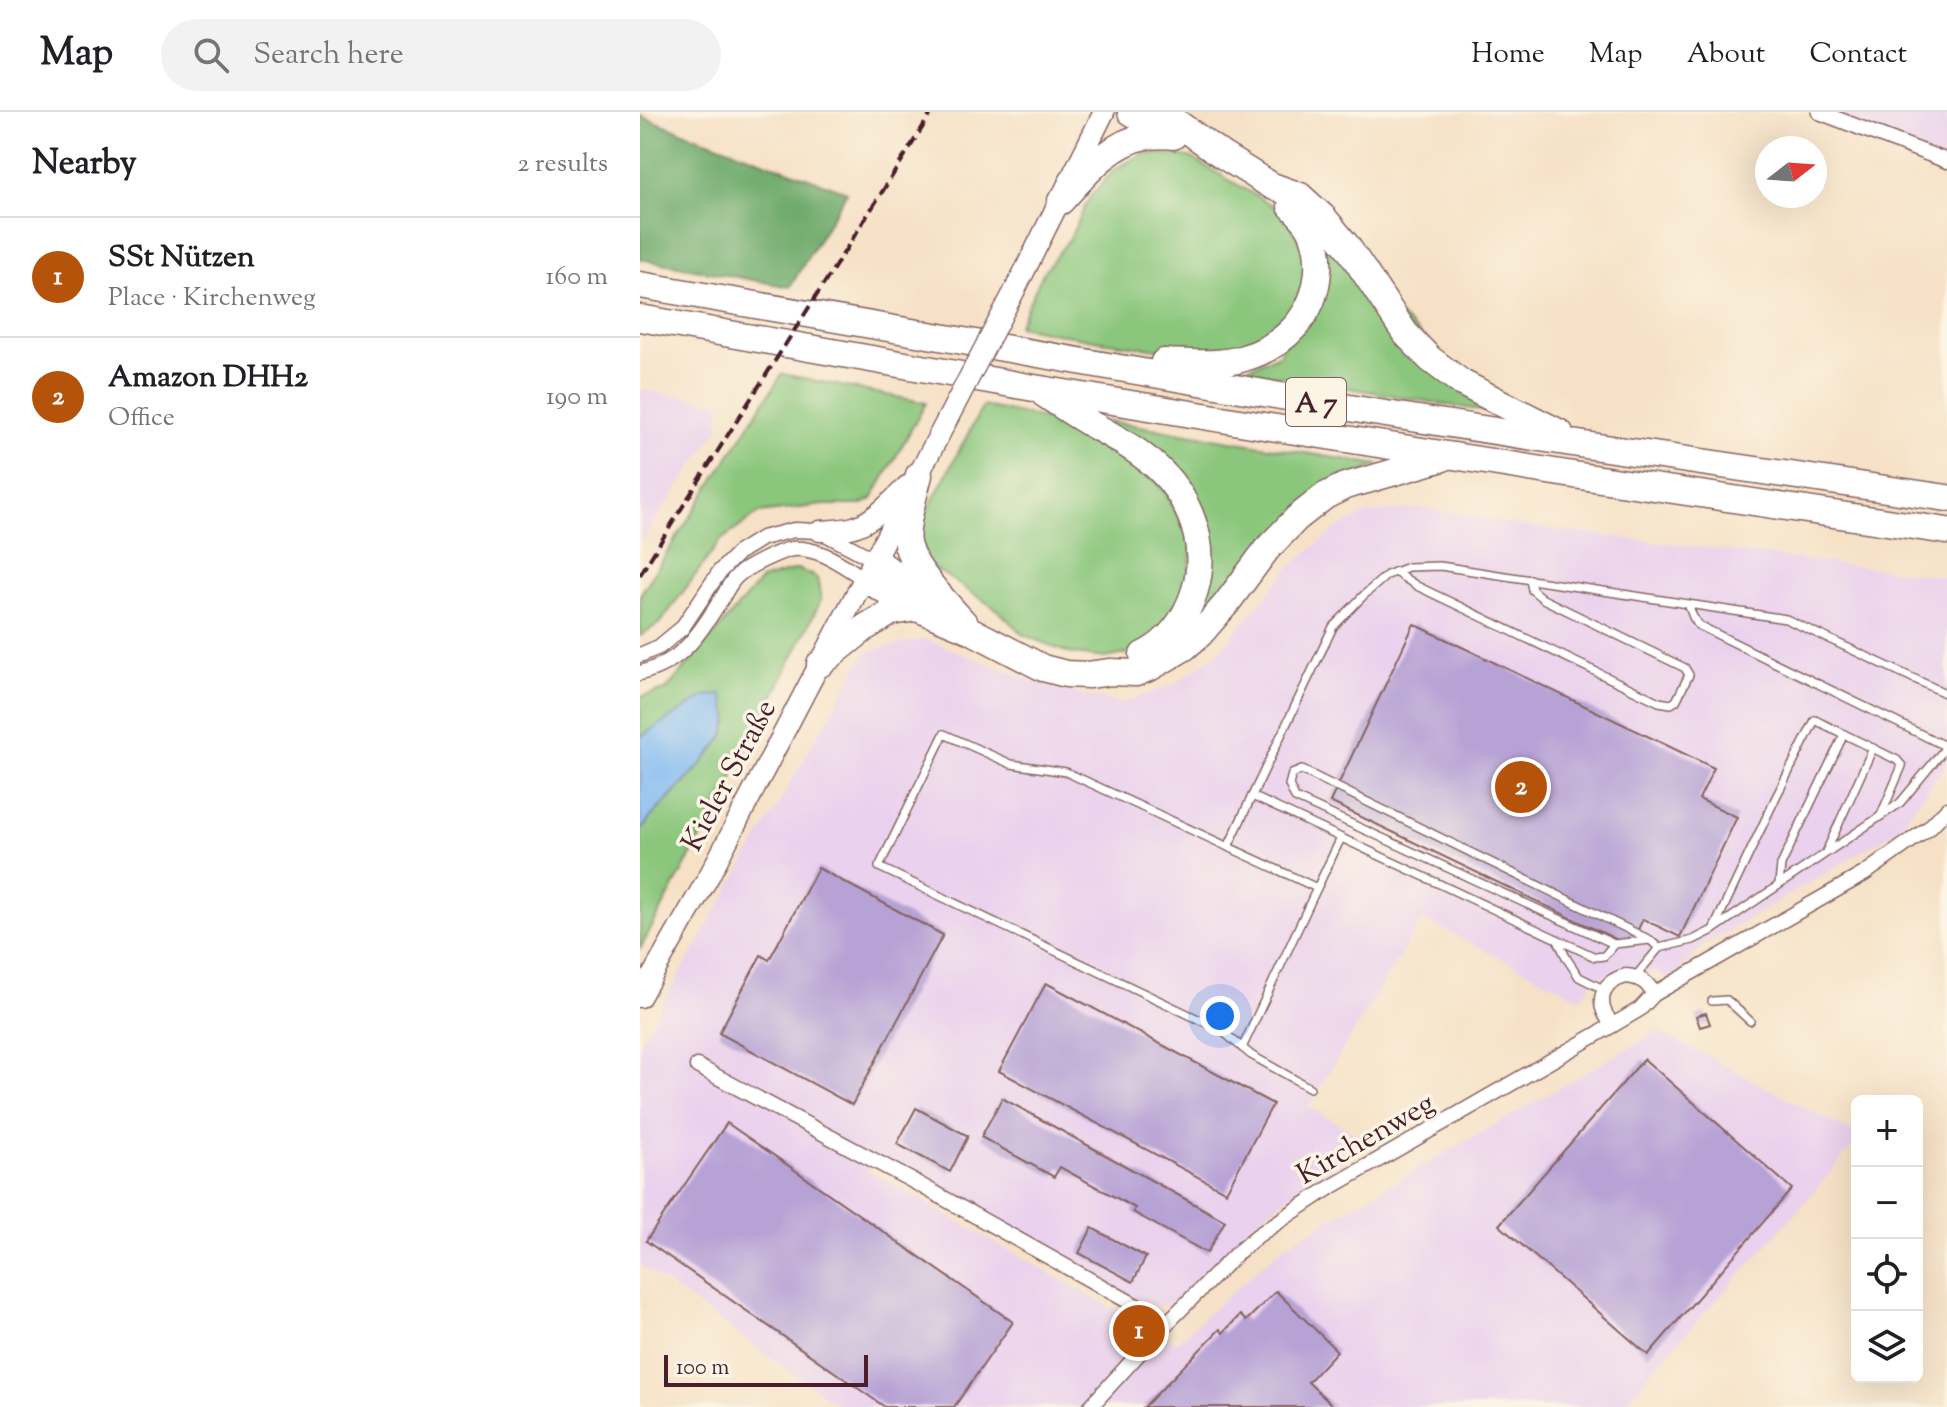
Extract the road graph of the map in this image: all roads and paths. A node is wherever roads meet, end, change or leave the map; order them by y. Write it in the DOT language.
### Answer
graph roads {
  1 [pos="1104,112"];
  2 [pos="1131,112"];
  3 [pos="1819,112"];
  4 [pos="1170,120"];
  5 [pos="1947,161"];
  6 [pos="1272,186"];
  7 [pos="1061,201"];
  8 [pos="640,285"];
  9 [pos="640,318"];
  10 [pos="1047,356"];
  11 [pos="1034,388"];
  12 [pos="1585,445"];
  13 [pos="1451,456"];
  14 [pos="919,475"];
  15 [pos="1947,498"];
  16 [pos="820,531"];
  17 [pos="1947,531"];
  18 [pos="870,569"];
  19 [pos="1395,572"];
  20 [pos="1530,579"];
  21 [pos="1688,604"];
  22 [pos="917,608"];
  23 [pos="970,630"];
  24 [pos="640,655"];
  25 [pos="820,664"];
  26 [pos="1111,672"];
  27 [pos="640,673"];
  28 [pos="1947,694"];
  29 [pos="1844,734"];
  30 [pos="1947,747"];
  31 [pos="1873,748"];
  32 [pos="1252,796"];
  33 [pos="1947,809"];
  34 [pos="1881,815"];
  35 [pos="1341,838"];
  36 [pos="1228,847"];
  37 [pos="1826,852"];
  38 [pos="1779,884"];
  39 [pos="1317,888"];
  40 [pos="1713,930"];
  41 [pos="1650,940"];
  42 [pos="1558,941"];
  43 [pos="1614,944"];
  44 [pos="1659,948"];
  45 [pos="1635,977"];
  46 [pos="1605,990"];
  47 [pos="1654,994"];
  48 [pos="640,997"];
  49 [pos="1712,1001"];
  50 [pos="1750,1021"];
  51 [pos="1613,1025"];
  52 [pos="1242,1048"];
  53 [pos="697,1066"];
  54 [pos="1310,1088"];
  55 [pos="1165,1325"];
  56 [pos="1090,1407"];
  1 -- 7 [label="main road, Kieler Straße"];
  2 -- 4 [label="highway"];
  3 -- 5 [label="street"];
  4 -- 6 [label="highway"];
  4 -- 7 [label="highway"];
  6 -- 10 [label="highway"];
  6 -- 12 [label="highway"];
  7 -- 14 [label="main road, Kieler Straße, bridge"];
  8 -- 10 [label="highway, A 7"];
  9 -- 11 [label="highway, A 7"];
  10 -- 12 [label="highway, A 7"];
  11 -- 13 [label="highway, A 7"];
  11 -- 26 [label="highway"];
  12 -- 15 [label="highway, A 7"];
  13 -- 17 [label="highway, A 7"];
  13 -- 26 [label="highway"];
  14 -- 16 [label="main road"];
  14 -- 18 [label="main road, Kieler Straße"];
  14 -- 23 [label="highway"];
  16 -- 18 [label="street"];
  16 -- 24 [label="street"];
  18 -- 22 [label="highway"];
  18 -- 23 [label="highway"];
  18 -- 25 [label="main road, Kieler Straße"];
  18 -- 27 [label="street"];
  19 -- 20 [label="lane"];
  19 -- 20 [label="lane"];
  19 -- 32 [label="lane"];
  20 -- 21 [label="lane"];
  21 -- 28 [label="lane"];
  21 -- 30 [label="lane"];
  22 -- 23 [label="highway"];
  22 -- 25 [label="highway"];
  23 -- 26 [label="highway"];
  25 -- 48 [label="main road, Kieler Straße"];
  29 -- 31 [label="lane"];
  29 -- 38 [label="lane"];
  29 -- 40 [label="lane"];
  30 -- 34 [label="lane"];
  31 -- 34 [label="lane"];
  31 -- 37 [label="lane"];
  32 -- 35 [label="lane"];
  32 -- 36 [label="lane"];
  33 -- 47 [label="street, Kirchenweg"];
  34 -- 37 [label="lane"];
  35 -- 39 [label="lane"];
  35 -- 42 [label="lane"];
  36 -- 39 [label="lane"];
  36 -- 52 [label="lane"];
  37 -- 38 [label="lane"];
  38 -- 40 [label="lane"];
  39 -- 52 [label="lane"];
  40 -- 44 [label="lane"];
  41 -- 43 [label="lane"];
  41 -- 43 [label="lane"];
  41 -- 44 [label="lane"];
  42 -- 43 [label="lane"];
  42 -- 46 [label="lane"];
  44 -- 45 [label="lane"];
  45 -- 46 [label="street"];
  45 -- 47 [label="street"];
  46 -- 51 [label="street"];
  47 -- 51 [label="street, Kirchenweg"];
  49 -- 50 [label="lane"];
  51 -- 55 [label="street, Kirchenweg"];
  52 -- 54 [label="lane"];
  53 -- 55 [label="street"];
  55 -- 56 [label="street, Kirchenweg"];
}
